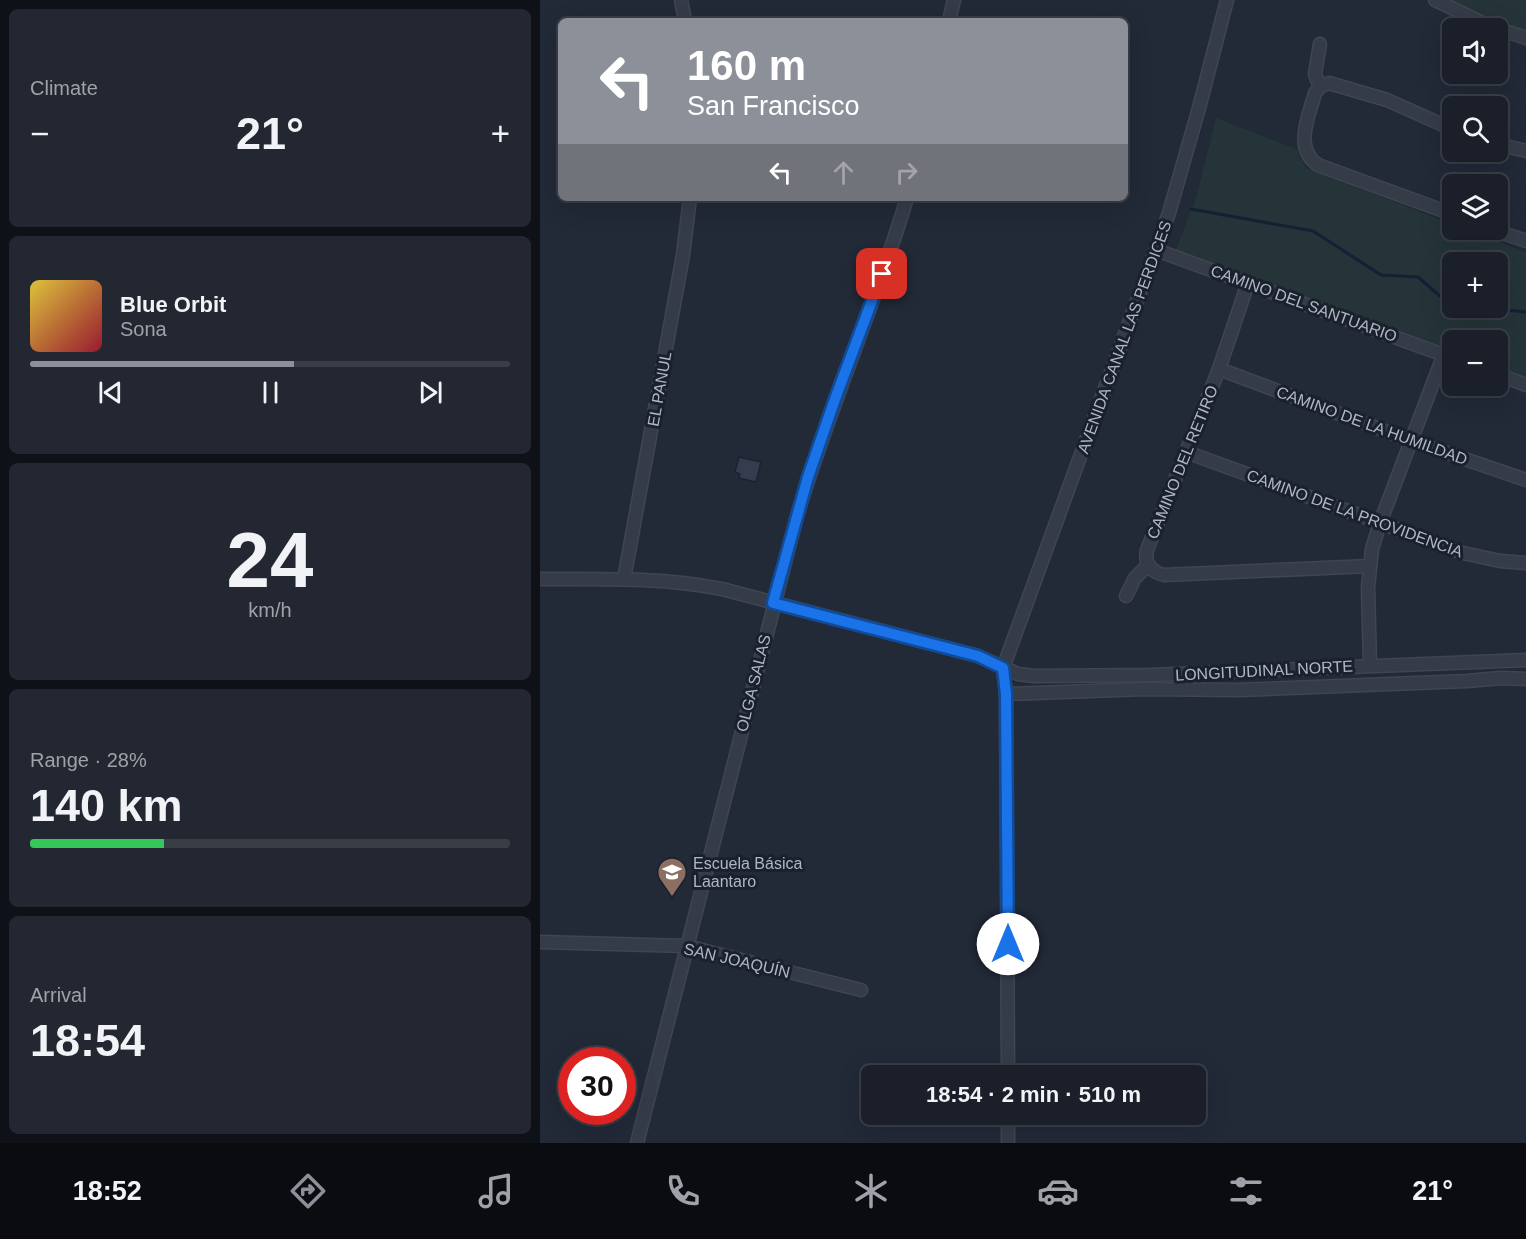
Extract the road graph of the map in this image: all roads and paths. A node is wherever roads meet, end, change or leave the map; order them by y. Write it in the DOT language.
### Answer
graph roads {
  1 [pos="681,0"];
  2 [pos="954,0"];
  3 [pos="1227,0"];
  4 [pos="1435,0"];
  5 [pos="684,18"];
  6 [pos="950,18"];
  7 [pos="1526,38"];
  8 [pos="1320,45"];
  9 [pos="1320,87"];
  10 [pos="1442,125"];
  11 [pos="1508,147"];
  12 [pos="1526,151"];
  13 [pos="690,201"];
  14 [pos="906,201"];
  15 [pos="1442,210"];
  16 [pos="1508,235"];
  17 [pos="1526,241"];
  18 [pos="1156,250"];
  19 [pos="1248,283"];
  20 [pos="1442,354"];
  21 [pos="1219,369"];
  22 [pos="1442,370"];
  23 [pos="1508,378"];
  24 [pos="1526,385"];
  25 [pos="1412,441"];
  26 [pos="1186,452"];
  27 [pos="1526,480"];
  28 [pos="1380,523"];
  29 [pos="1526,562"];
  30 [pos="1148,565"];
  31 [pos="1370,566"];
  32 [pos="540,579"];
  33 [pos="624,579"];
  34 [pos="1126,596"];
  35 [pos="773,603"];
  36 [pos="1526,660"];
  37 [pos="1370,665"];
  38 [pos="1003,668"];
  39 [pos="1526,679"];
  40 [pos="1006,694"];
  41 [pos="540,942"];
  42 [pos="686,946"];
  43 [pos="861,990"];
  44 [pos="1008,1065"];
  45 [pos="1008,1125"];
  46 [pos="637,1143"];
  47 [pos="1008,1143"];
  1 -- 5 [label="street"];
  2 -- 6 [label="street"];
  3 -- 18 [label="street, AVENIDA CANAL LAS PERDICES"];
  4 -- 7 [label="street"];
  8 -- 9 [label="street"];
  9 -- 10 [label="street"];
  9 -- 15 [label="street"];
  11 -- 12 [label="street"];
  13 -- 33 [label="street, EL PANUL"];
  14 -- 35 [label="street, OLGA SALAS"];
  16 -- 17 [label="street"];
  18 -- 19 [label="street, CAMINO DEL SANTUARIO"];
  18 -- 38 [label="street, AVENIDA CANAL LAS PERDICES"];
  19 -- 20 [label="street, CAMINO DEL SANTUARIO"];
  19 -- 21 [label="street, CAMINO DEL RETIRO"];
  21 -- 25 [label="street, CAMINO DE LA HUMILDAD"];
  21 -- 26 [label="street, CAMINO DEL RETIRO"];
  22 -- 25 [label="street"];
  23 -- 24 [label="street"];
  25 -- 27 [label="street, CAMINO DE LA HUMILDAD"];
  25 -- 28 [label="street"];
  26 -- 28 [label="street, CAMINO DE LA PROVIDENCIA"];
  26 -- 30 [label="street, CAMINO DEL RETIRO"];
  28 -- 29 [label="street, CAMINO DE LA PROVIDENCIA"];
  28 -- 31 [label="street"];
  30 -- 31 [label="street"];
  30 -- 34 [label="street"];
  31 -- 37 [label="street"];
  32 -- 33 [label="street, LONGITUDINAL NORTE"];
  33 -- 35 [label="street, LONGITUDINAL NORTE"];
  35 -- 38 [label="street, LONGITUDINAL NORTE"];
  35 -- 42 [label="street, OLGA SALAS"];
  36 -- 37 [label="street, LONGITUDINAL NORTE"];
  37 -- 38 [label="street, LONGITUDINAL NORTE"];
  38 -- 40 [label="street"];
  39 -- 40 [label="street, LONGITUDINAL NORTE"];
  40 -- 44 [label="street"];
  41 -- 42 [label="street, SAN JOAQUÍN"];
  42 -- 43 [label="street, SAN JOAQUÍN"];
  42 -- 46 [label="street, OLGA SALAS"];
  45 -- 47 [label="street"];
}
